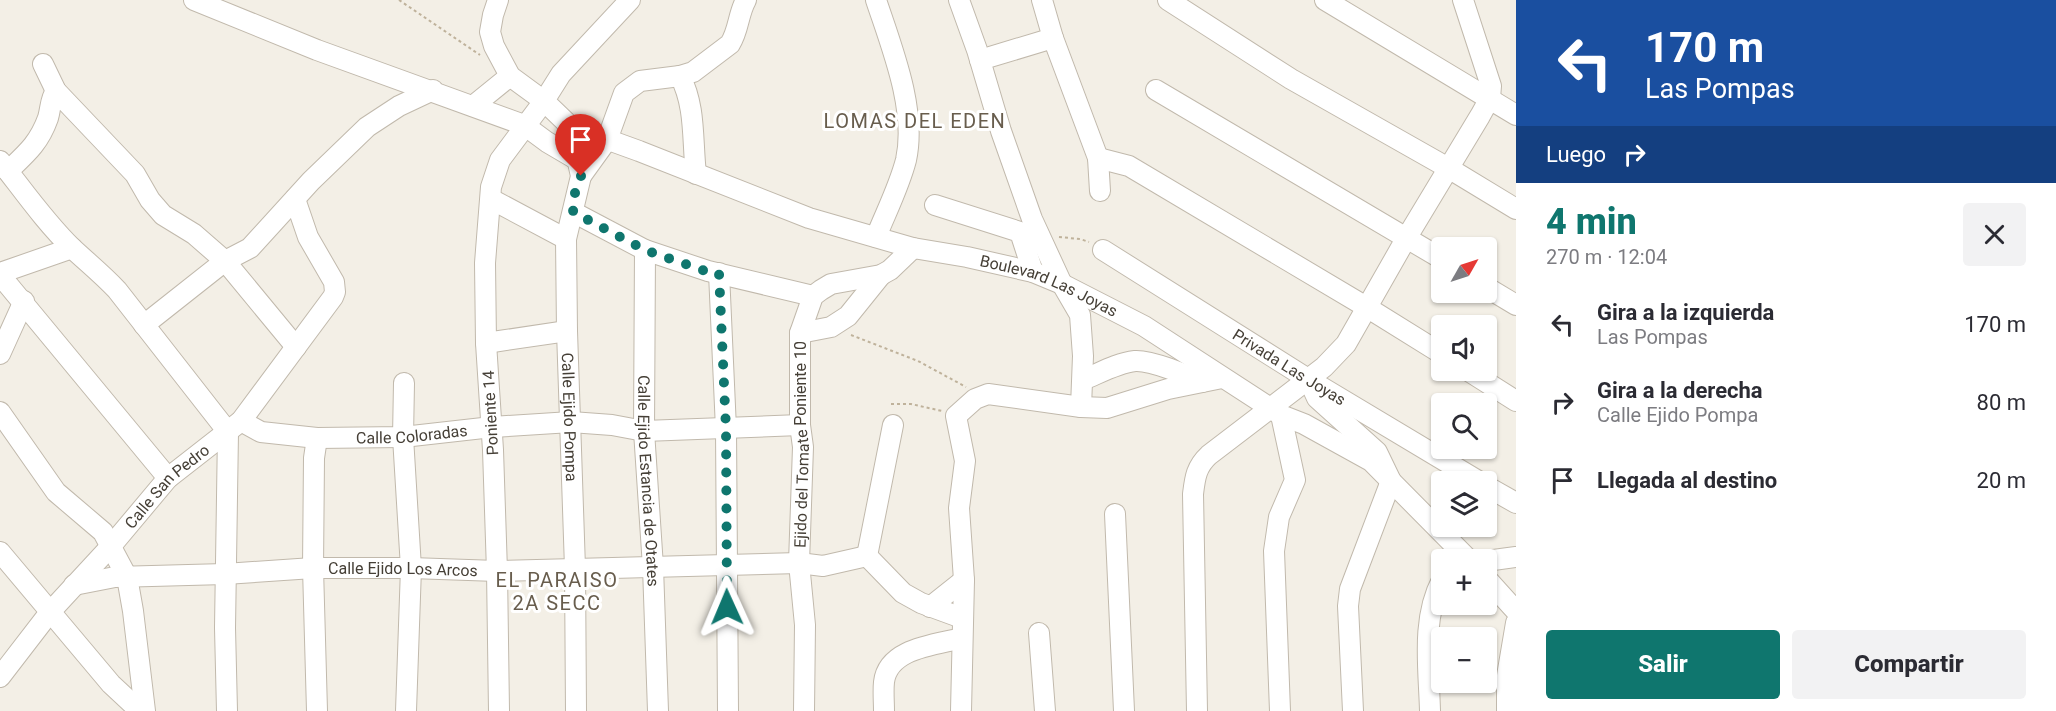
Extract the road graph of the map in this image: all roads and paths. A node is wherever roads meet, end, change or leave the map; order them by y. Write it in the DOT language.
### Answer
graph roads {
  1 [pos="194,0"];
  2 [pos="399,0"];
  3 [pos="498,0"];
  4 [pos="746,0"];
  5 [pos="876,0"];
  6 [pos="958,0"];
  7 [pos="1042,0"];
  8 [pos="1168,0"];
  9 [pos="1325,0"];
  10 [pos="1463,0"];
  11 [pos="628,1"];
  12 [pos="1053,38"];
  13 [pos="482,57"];
  14 [pos="980,60"];
  15 [pos="43,64"];
  16 [pos="510,76"];
  17 [pos="680,76"];
  18 [pos="433,90"];
  19 [pos="1156,90"];
  20 [pos="56,91"];
  21 [pos="1490,98"];
  22 [pos="544,101"];
  23 [pos="473,106"];
  24 [pos="1516,115"];
  25 [pos="524,125"];
  26 [pos="570,126"];
  27 [pos="607,140"];
  28 [pos="1098,158"];
  29 [pos="4,166"];
  30 [pos="579,167"];
  31 [pos="1450,169"];
  32 [pos="696,174"];
  33 [pos="1100,191"];
  34 [pos="295,199"];
  35 [pos="491,199"];
  36 [pos="935,206"];
  37 [pos="1516,209"];
  38 [pos="573,212"];
  39 [pos="1020,232"];
  40 [pos="876,237"];
  41 [pos="1041,237"];
  42 [pos="1407,237"];
  43 [pos="566,239"];
  44 [pos="72,248"];
  45 [pos="914,248"];
  46 [pos="645,250"];
  47 [pos="1103,250"];
  48 [pos="1431,252"];
  49 [pos="225,261"];
  50 [pos="1033,272"];
  51 [pos="719,273"];
  52 [pos="0,274"];
  53 [pos="881,275"];
  54 [pos="1062,284"];
  55 [pos="1497,294"];
  56 [pos="813,296"];
  57 [pos="24,301"];
  58 [pos="1516,305"];
  59 [pos="1368,308"];
  60 [pos="144,325"];
  61 [pos="831,327"];
  62 [pos="567,331"];
  63 [pos="800,333"];
  64 [pos="486,343"];
  65 [pos="296,347"];
  66 [pos="1431,347"];
  67 [pos="0,354"];
  68 [pos="1222,378"];
  69 [pos="1308,379"];
  70 [pos="1083,380"];
  71 [pos="1484,381"];
  72 [pos="1202,382"];
  73 [pos="404,383"];
  74 [pos="981,396"];
  75 [pos="1251,396"];
  76 [pos="1516,401"];
  77 [pos="891,404"];
  78 [pos="1081,408"];
  79 [pos="1276,411"];
  80 [pos="0,412"];
  81 [pos="956,416"];
  82 [pos="571,422"];
  83 [pos="1252,422"];
  84 [pos="893,424"];
  85 [pos="800,425"];
  86 [pos="235,426"];
  87 [pos="492,428"];
  88 [pos="726,429"];
  89 [pos="644,431"];
  90 [pos="403,437"];
  91 [pos="317,438"];
  92 [pos="1462,471"];
  93 [pos="168,478"];
  94 [pos="1391,482"];
  95 [pos="1497,492"];
  96 [pos="1516,503"];
  97 [pos="1115,514"];
  98 [pos="111,546"];
  99 [pos="1453,549"];
  100 [pos="0,552"];
  101 [pos="867,556"];
  102 [pos="1516,557"];
  103 [pos="1497,560"];
  104 [pos="799,563"];
  105 [pos="726,565"];
  106 [pos="653,567"];
  107 [pos="313,568"];
  108 [pos="411,568"];
  109 [pos="575,568"];
  110 [pos="497,571"];
  111 [pos="225,574"];
  112 [pos="127,577"];
  113 [pos="964,580"];
  114 [pos="75,585"];
  115 [pos="1497,590"];
  116 [pos="930,607"];
  117 [pos="1431,610"];
  118 [pos="1516,611"];
  119 [pos="50,612"];
  120 [pos="1516,623"];
  121 [pos="962,628"];
  122 [pos="1039,633"];
  123 [pos="1511,675"];
  124 [pos="0,677"];
  125 [pos="140,711"];
  126 [pos="145,711"];
  127 [pos="227,711"];
  128 [pos="317,711"];
  129 [pos="406,711"];
  130 [pos="499,711"];
  131 [pos="576,711"];
  132 [pos="658,711"];
  133 [pos="728,711"];
  134 [pos="804,711"];
  135 [pos="884,711"];
  136 [pos="961,711"];
  137 [pos="1045,711"];
  138 [pos="1124,711"];
  139 [pos="1197,711"];
  140 [pos="1280,711"];
  141 [pos="1353,711"];
  142 [pos="1430,711"];
  143 [pos="1507,711"];
  1 -- 18 [label="street"];
  2 -- 13 [label="path"];
  3 -- 16 [label="street"];
  4 -- 17 [label="street"];
  5 -- 40 [label="street"];
  6 -- 14 [label="street"];
  7 -- 12 [label="street"];
  8 -- 31 [label="street"];
  9 -- 21 [label="street"];
  10 -- 21 [label="street"];
  11 -- 22 [label="street"];
  12 -- 14 [label="street"];
  12 -- 28 [label="street"];
  14 -- 41 [label="street"];
  15 -- 20 [label="street"];
  16 -- 22 [label="street"];
  16 -- 23 [label="street"];
  17 -- 27 [label="street"];
  17 -- 32 [label="street"];
  18 -- 23 [label="street"];
  18 -- 34 [label="street"];
  19 -- 42 [label="street"];
  20 -- 29 [label="street"];
  20 -- 49 [label="street"];
  21 -- 24 [label="street"];
  21 -- 31 [label="street"];
  22 -- 25 [label="street"];
  22 -- 26 [label="street"];
  23 -- 25 [label="street"];
  25 -- 30 [label="street"];
  25 -- 35 [label="street, Poniente 14"];
  26 -- 27 [label="street, Boulevard Las Joyas"];
  26 -- 30 [label="street, Calle Ejido Pompa"];
  27 -- 30 [label="street"];
  27 -- 32 [label="street, Boulevard Las Joyas"];
  28 -- 33 [label="street"];
  28 -- 59 [label="street"];
  29 -- 44 [label="street"];
  30 -- 38 [label="street, Calle Ejido Pompa"];
  31 -- 37 [label="street"];
  31 -- 42 [label="street"];
  32 -- 40 [label="street, Boulevard Las Joyas"];
  34 -- 49 [label="street"];
  34 -- 65 [label="street, Calle San Pedro"];
  35 -- 43 [label="street"];
  35 -- 64 [label="street, Poniente 14"];
  36 -- 39 [label="street"];
  38 -- 43 [label="street, Calle Ejido Pompa"];
  38 -- 46 [label="street"];
  39 -- 41 [label="street"];
  39 -- 50 [label="street"];
  40 -- 45 [label="street, Boulevard Las Joyas"];
  41 -- 47 [label="path"];
  41 -- 54 [label="street"];
  42 -- 48 [label="street"];
  42 -- 59 [label="street"];
  43 -- 62 [label="street, Calle Ejido Pompa"];
  44 -- 52 [label="street"];
  44 -- 60 [label="street"];
  45 -- 50 [label="street, Boulevard Las Joyas"];
  45 -- 53 [label="street"];
  46 -- 51 [label="street"];
  46 -- 89 [label="street, Calle Ejido Estancia de Otates"];
  47 -- 69 [label="street, Privada Las Joyas"];
  49 -- 60 [label="street"];
  49 -- 65 [label="street"];
  50 -- 54 [label="street, Boulevard Las Joyas"];
  51 -- 56 [label="street"];
  51 -- 88 [label="street"];
  52 -- 57 [label="street"];
  53 -- 56 [label="street"];
  53 -- 61 [label="street"];
  54 -- 68 [label="street, Boulevard Las Joyas"];
  54 -- 70 [label="street"];
  55 -- 58 [label="street"];
  56 -- 63 [label="street, Ejido del Tomate Poniente 10"];
  57 -- 67 [label="street"];
  57 -- 93 [label="street"];
  59 -- 66 [label="street"];
  59 -- 69 [label="street"];
  60 -- 86 [label="street"];
  61 -- 63 [label="street"];
  61 -- 74 [label="path"];
  62 -- 64 [label="street"];
  62 -- 82 [label="street, Calle Ejido Pompa"];
  63 -- 85 [label="street, Ejido del Tomate Poniente 10"];
  64 -- 87 [label="street, Poniente 14"];
  65 -- 86 [label="street, Calle San Pedro"];
  68 -- 72 [label="street"];
  68 -- 75 [label="street, Boulevard Las Joyas"];
  69 -- 79 [label="street"];
  69 -- 92 [label="street, Privada Las Joyas"];
  69 -- 94 [label="street"];
  70 -- 72 [label="street"];
  70 -- 78 [label="street"];
  71 -- 76 [label="street"];
  72 -- 78 [label="street"];
  73 -- 90 [label="street"];
  74 -- 78 [label="street"];
  74 -- 81 [label="street"];
  75 -- 79 [label="street, Boulevard Las Joyas"];
  75 -- 83 [label="street"];
  77 -- 81 [label="path"];
  79 -- 83 [label="street"];
  79 -- 94 [label="street, Boulevard Las Joyas"];
  79 -- 140 [label="street"];
  80 -- 98 [label="street"];
  81 -- 113 [label="street"];
  82 -- 87 [label="street, Calle Coloradas"];
  82 -- 89 [label="street, Calle Coloradas"];
  82 -- 109 [label="street, Calle Ejido Pompa"];
  83 -- 139 [label="street"];
  84 -- 101 [label="street"];
  85 -- 88 [label="street, Calle Coloradas"];
  85 -- 104 [label="street, Ejido del Tomate Poniente 10"];
  86 -- 91 [label="street, Calle Coloradas"];
  86 -- 93 [label="street, Calle San Pedro"];
  86 -- 111 [label="street"];
  87 -- 90 [label="street, Calle Coloradas"];
  87 -- 110 [label="street, Poniente 14"];
  88 -- 89 [label="street, Calle Coloradas"];
  88 -- 105 [label="street"];
  89 -- 106 [label="street, Calle Ejido Estancia de Otates"];
  90 -- 91 [label="street, Calle Coloradas"];
  90 -- 108 [label="street"];
  91 -- 107 [label="street"];
  93 -- 98 [label="street, Calle San Pedro"];
  94 -- 99 [label="street, Boulevard Las Joyas"];
  94 -- 141 [label="street"];
  95 -- 96 [label="street"];
  97 -- 138 [label="street"];
  98 -- 112 [label="street"];
  98 -- 114 [label="street, Calle San Pedro"];
  100 -- 119 [label="street"];
  101 -- 104 [label="street, Calle Ejido Los Arcos"];
  101 -- 116 [label="street"];
  102 -- 103 [label="street"];
  104 -- 105 [label="street, Calle Ejido Los Arcos"];
  104 -- 134 [label="street, Ejido del Tomate Poniente 10"];
  105 -- 106 [label="street, Calle Ejido Los Arcos"];
  105 -- 133 [label="street"];
  106 -- 109 [label="street, Calle Ejido Los Arcos"];
  106 -- 132 [label="street, Calle Ejido Estancia de Otates"];
  107 -- 108 [label="street, Calle Ejido Los Arcos"];
  107 -- 111 [label="street, Calle Ejido Los Arcos"];
  107 -- 128 [label="street"];
  108 -- 110 [label="street, Calle Ejido Los Arcos"];
  108 -- 129 [label="street"];
  109 -- 110 [label="street, Calle Ejido Los Arcos"];
  109 -- 131 [label="street, Calle Ejido Pompa"];
  110 -- 130 [label="street, Poniente 14"];
  111 -- 112 [label="street, Calle Ejido Los Arcos"];
  111 -- 127 [label="street"];
  112 -- 114 [label="street, Calle Ejido Los Arcos"];
  112 -- 126 [label="street"];
  113 -- 116 [label="street"];
  113 -- 121 [label="street"];
  114 -- 119 [label="street, Calle San Pedro"];
  115 -- 118 [label="street"];
  116 -- 121 [label="street"];
  117 -- 142 [label="street"];
  119 -- 124 [label="street, Calle San Pedro"];
  119 -- 125 [label="street"];
  120 -- 123 [label="street"];
  121 -- 135 [label="street"];
  121 -- 136 [label="street"];
  122 -- 137 [label="street"];
  123 -- 143 [label="street"];
}
